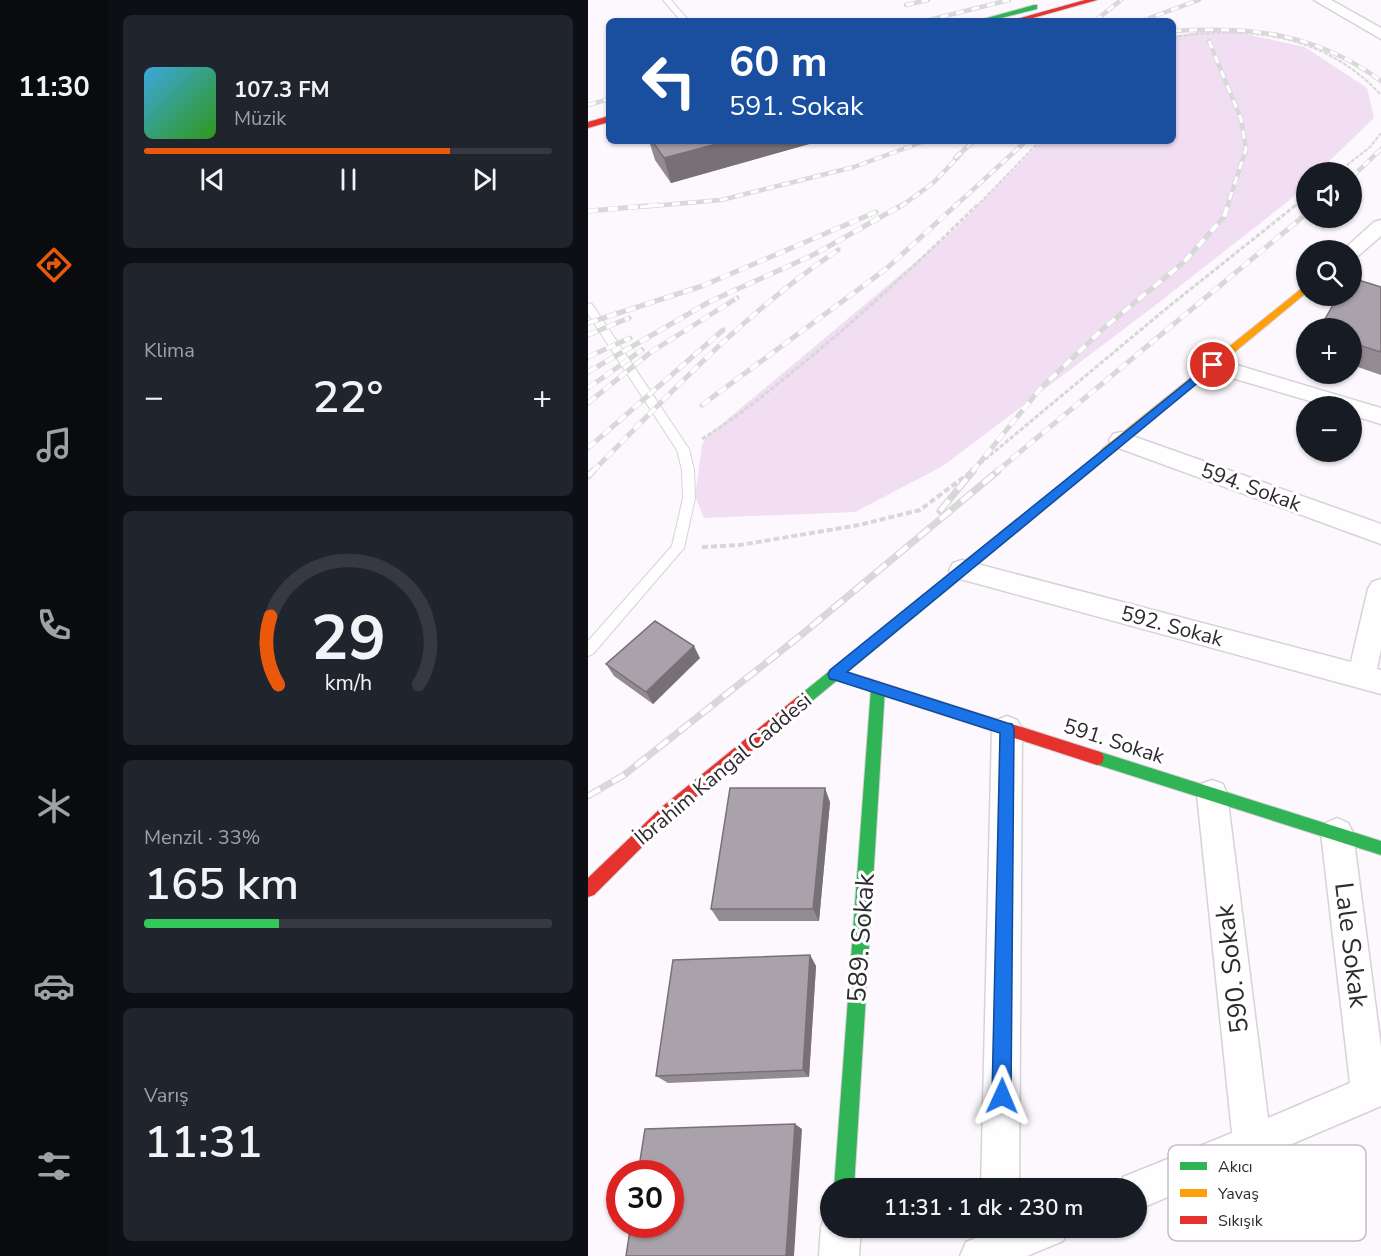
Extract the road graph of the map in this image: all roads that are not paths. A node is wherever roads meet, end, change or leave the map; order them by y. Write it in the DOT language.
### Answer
graph roads {
  1 [pos="667,0"];
  2 [pos="1059,0"];
  3 [pos="1093,0"];
  4 [pos="1321,0"];
  5 [pos="682,18"];
  6 [pos="991,18"];
  7 [pos="1025,18"];
  8 [pos="1381,34"];
  9 [pos="606,120"];
  10 [pos="588,125"];
  11 [pos="606,129"];
  12 [pos="588,133"];
  13 [pos="1381,226"];
  14 [pos="1362,242"];
  15 [pos="1296,296"];
  16 [pos="588,306"];
  17 [pos="1213,365"];
  18 [pos="1315,396"];
  19 [pos="1362,410"];
  20 [pos="1381,416"];
  21 [pos="1122,440"];
  22 [pos="1381,534"];
  23 [pos="962,570"];
  24 [pos="1381,589"];
  25 [pos="588,650"];
  26 [pos="835,674"];
  27 [pos="1371,679"];
  28 [pos="878,688"];
  29 [pos="1007,729"];
  30 [pos="1212,794"];
  31 [pos="1337,834"];
  32 [pos="1381,848"];
  33 [pos="588,889"];
  34 [pos="1375,1090"];
  35 [pos="1252,1144"];
  36 [pos="845,1178"];
  37 [pos="1000,1178"];
  38 [pos="1168,1178"];
  39 [pos="1147,1187"];
  40 [pos="840,1238"];
  41 [pos="1010,1238"];
  42 [pos="993,1243"];
  43 [pos="839,1256"];
  1 -- 5 [label="lane"];
  2 -- 6 [label="street"];
  3 -- 7 [label="street"];
  4 -- 8 [label="street"];
  9 -- 10 [label="street"];
  11 -- 12 [label="street"];
  13 -- 14 [label="street"];
  15 -- 17 [label="street, İbrahim Kangal Caddesi"];
  16 -- 25 [label="lane"];
  17 -- 18 [label="street"];
  17 -- 21 [label="street, İbrahim Kangal Caddesi"];
  19 -- 20 [label="street"];
  21 -- 22 [label="street, 594. Sokak"];
  21 -- 23 [label="street, İbrahim Kangal Caddesi"];
  23 -- 26 [label="street, İbrahim Kangal Caddesi"];
  23 -- 27 [label="street, 592. Sokak"];
  24 -- 27 [label="street"];
  26 -- 28 [label="street, 591. Sokak"];
  26 -- 33 [label="street, İbrahim Kangal Caddesi"];
  28 -- 29 [label="street, 591. Sokak"];
  28 -- 36 [label="street, 589. Sokak"];
  29 -- 30 [label="street, 591. Sokak"];
  29 -- 37 [label="street"];
  30 -- 31 [label="street, 591. Sokak"];
  30 -- 35 [label="street, 590. Sokak"];
  31 -- 32 [label="street, 591. Sokak"];
  31 -- 34 [label="street, Lale Sokak"];
  34 -- 35 [label="street"];
  38 -- 39 [label="street"];
  40 -- 43 [label="street"];
  41 -- 42 [label="street"];
}
